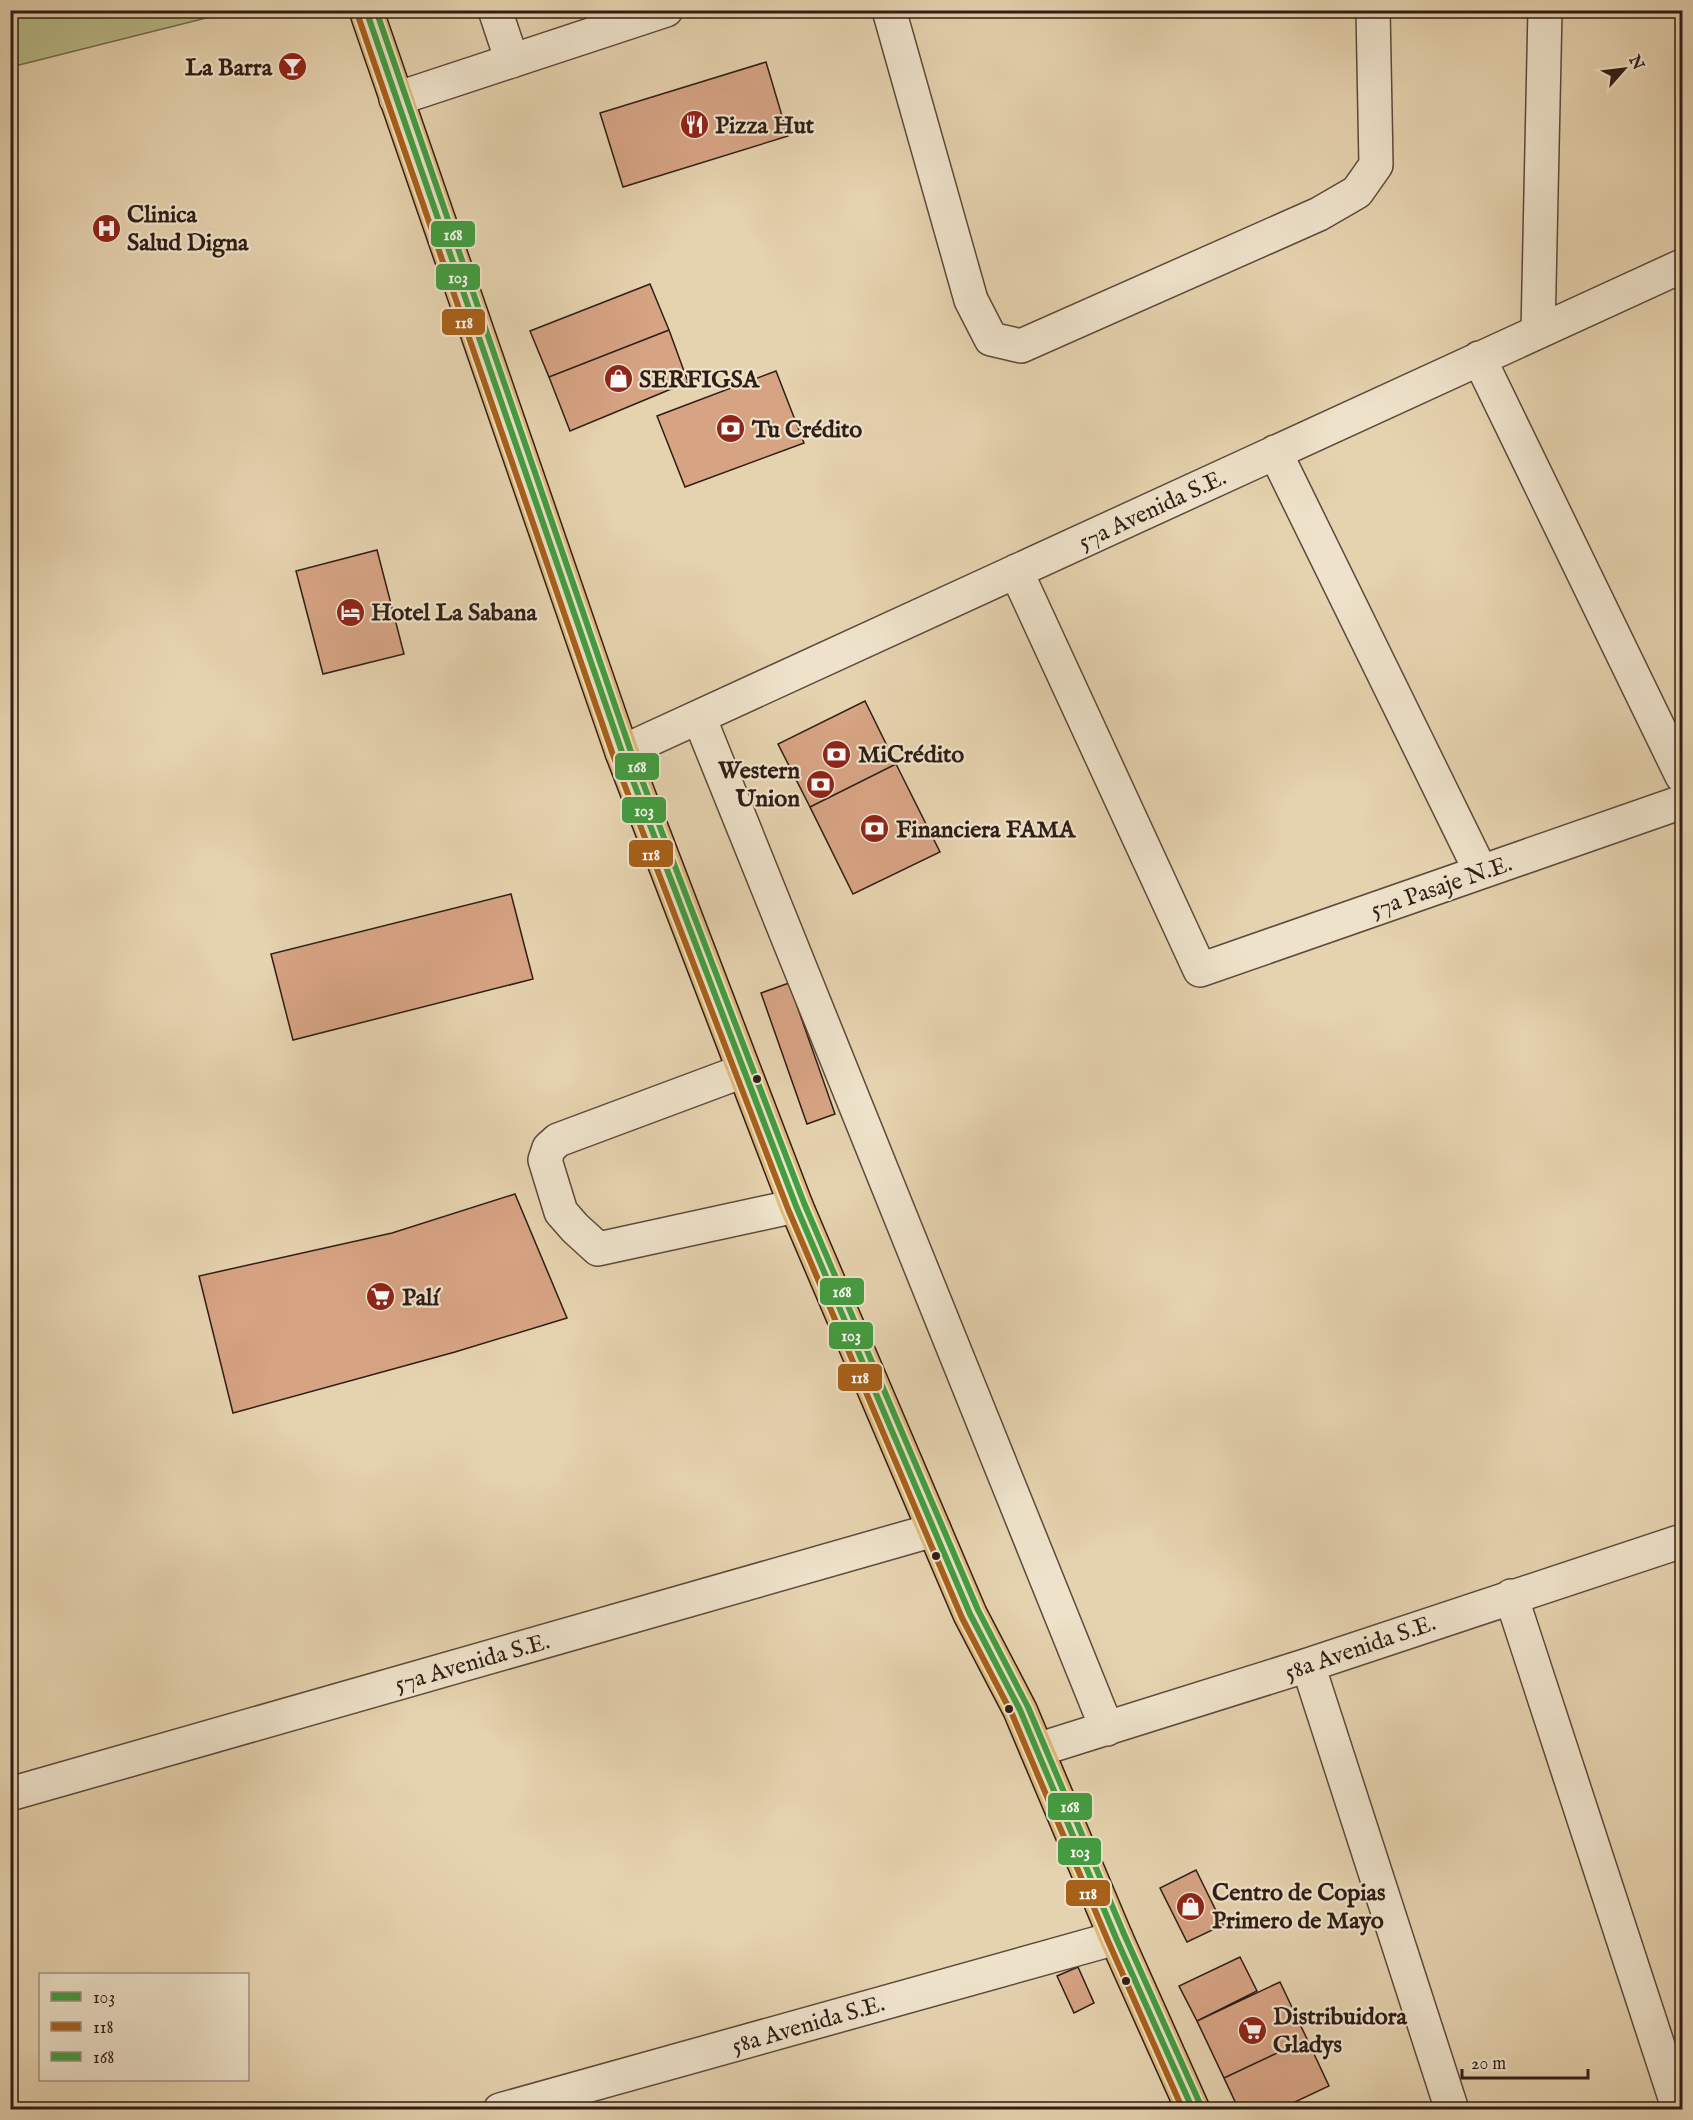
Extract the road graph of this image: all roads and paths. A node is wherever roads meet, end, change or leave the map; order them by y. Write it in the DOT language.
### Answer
graph roads {
  1 [pos="366,10"];
  2 [pos="495,10"];
  3 [pos="666,10"];
  4 [pos="1373,10"];
  5 [pos="1545,10"];
  6 [pos="891,11"];
  7 [pos="512,61"];
  8 [pos="396,99"];
  9 [pos="1683,266"];
  10 [pos="1538,332"];
  11 [pos="1479,358"];
  12 [pos="1275,452"];
  13 [pos="1016,572"];
  14 [pos="699,717"];
  15 [pos="622,752"];
  16 [pos="1683,776"];
  17 [pos="1683,802"];
  18 [pos="1481,872"];
  19 [pos="743,1071"];
  20 [pos="796,1206"];
  21 [pos="934,1530"];
  22 [pos="1683,1541"];
  23 [pos="1510,1596"];
  24 [pos="1308,1665"];
  25 [pos="1107,1729"];
  26 [pos="1037,1750"];
  27 [pos="10,1794"];
  28 [pos="1116,1938"];
  29 [pos="500,2109"];
  30 [pos="1192,2109"];
  31 [pos="1452,2109"];
  32 [pos="1679,2109"];
  1 -- 8 [label="main road"];
  2 -- 7 [label="street"];
  3 -- 7 [label="street"];
  4 -- 6 [label="street"];
  5 -- 10 [label="street"];
  7 -- 8 [label="street"];
  8 -- 15 [label="main road"];
  9 -- 10 [label="street, 57a Avenida S.E."];
  10 -- 11 [label="street, 57a Avenida S.E."];
  11 -- 12 [label="street, 57a Avenida S.E."];
  11 -- 16 [label="street"];
  12 -- 13 [label="street, 57a Avenida S.E."];
  12 -- 18 [label="street"];
  13 -- 14 [label="street, 57a Avenida S.E."];
  13 -- 18 [label="street, 57a Pasaje N.E."];
  14 -- 15 [label="street, 57a Avenida S.E."];
  14 -- 25 [label="street"];
  15 -- 19 [label="main road"];
  17 -- 18 [label="street, 57a Pasaje N.E."];
  19 -- 20 [label="main road"];
  19 -- 20 [label="street"];
  20 -- 21 [label="main road"];
  21 -- 26 [label="main road"];
  21 -- 27 [label="street, 57a Avenida S.E."];
  22 -- 23 [label="street, 58a Avenida S.E."];
  23 -- 24 [label="street, 58a Avenida S.E."];
  23 -- 32 [label="street"];
  24 -- 25 [label="street, 58a Avenida S.E."];
  24 -- 31 [label="street"];
  25 -- 26 [label="street, 58a Avenida S.E."];
  26 -- 28 [label="main road"];
  28 -- 29 [label="street, 58a Avenida S.E."];
  28 -- 30 [label="main road"];
}
